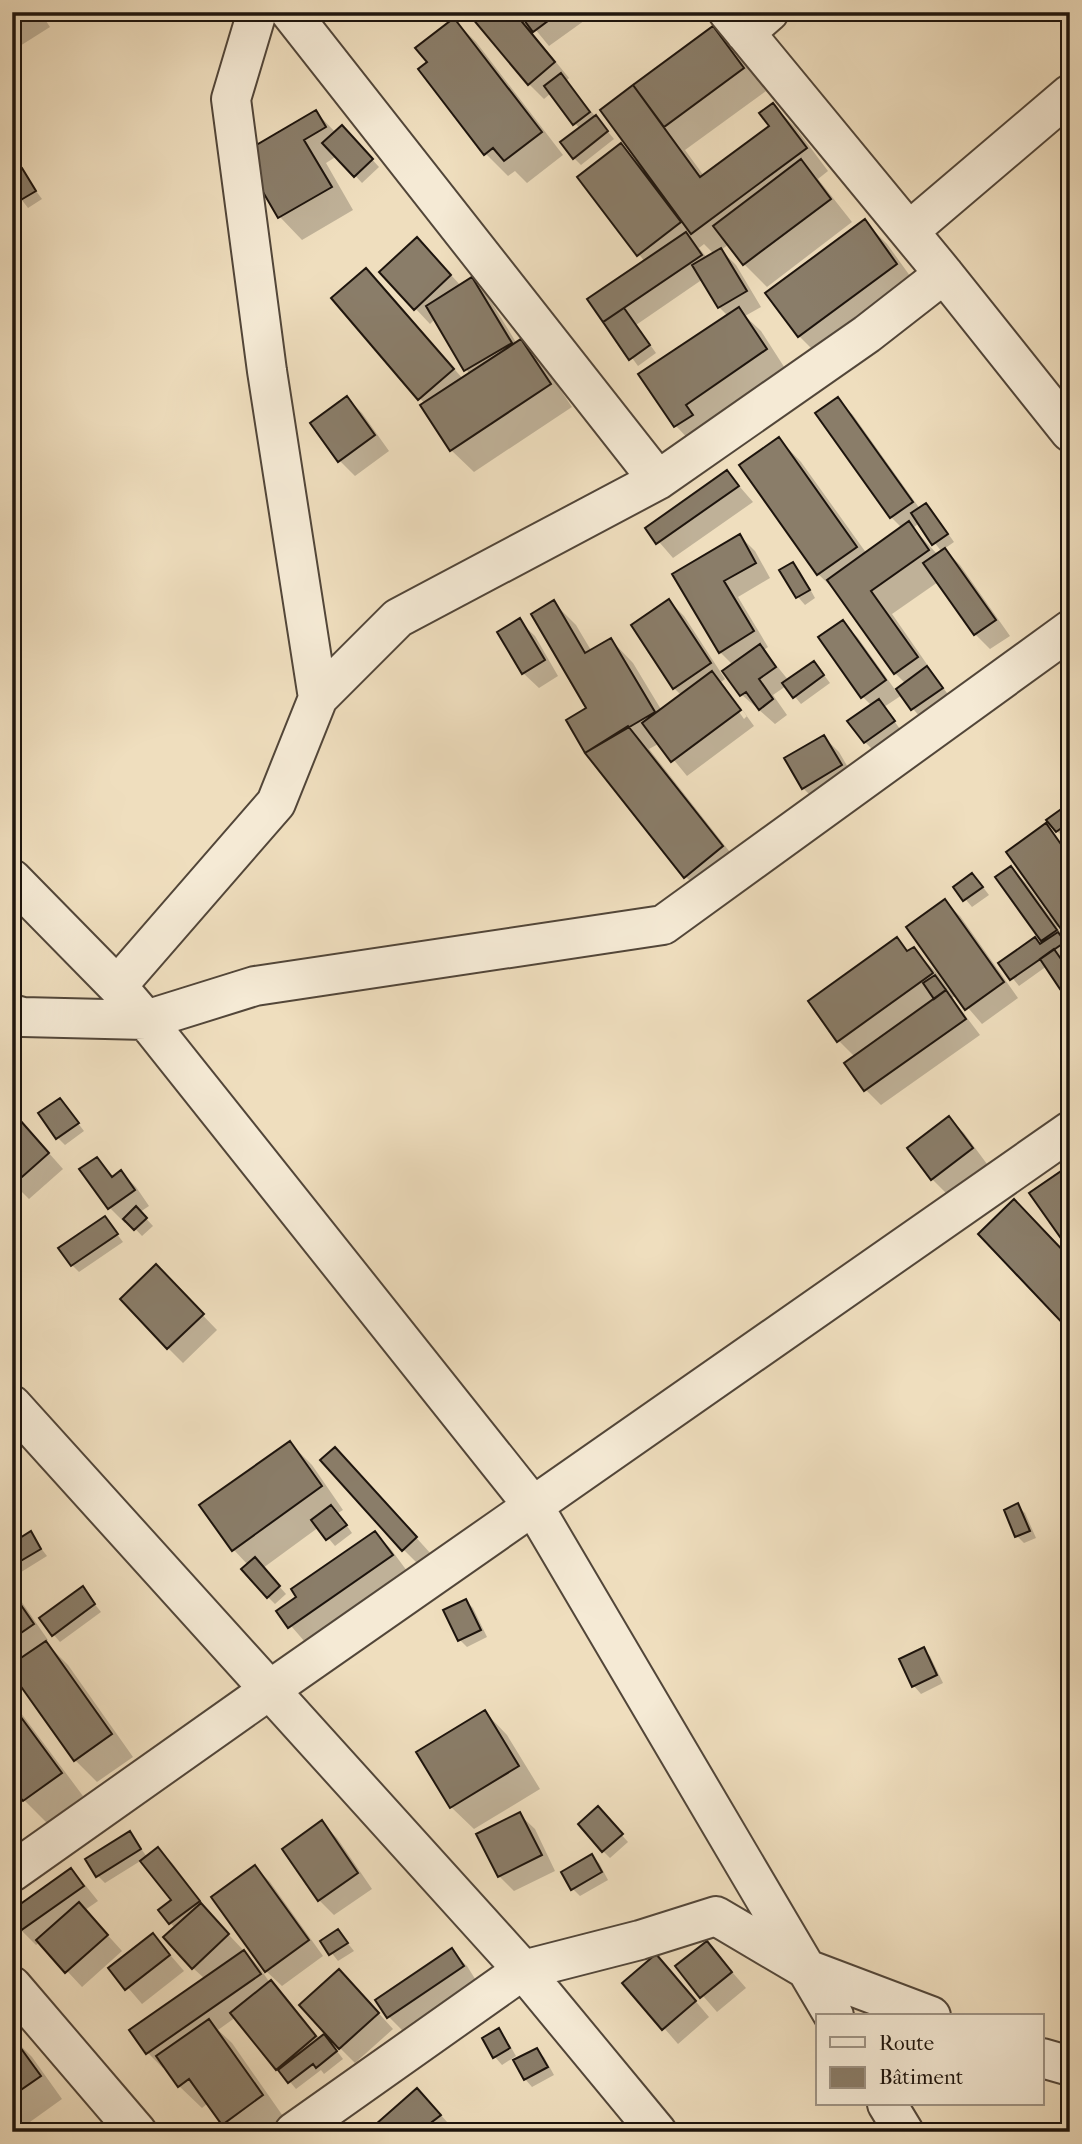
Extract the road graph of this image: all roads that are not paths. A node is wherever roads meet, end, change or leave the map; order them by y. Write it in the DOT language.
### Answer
graph roads {
  1 [pos="257,12"];
  2 [pos="290,12"];
  3 [pos="747,19"];
  4 [pos="1070,94"];
  5 [pos="909,231"];
  6 [pos="944,274"];
  7 [pos="1070,432"];
  8 [pos="658,480"];
  9 [pos="1070,630"];
  10 [pos="318,698"];
  11 [pos="12,879"];
  12 [pos="117,986"];
  13 [pos="12,1014"];
  14 [pos="146,1020"];
  15 [pos="1070,1131"];
  16 [pos="12,1405"];
  17 [pos="534,1507"];
  18 [pos="268,1690"];
  19 [pos="12,1872"];
  20 [pos="804,1968"];
  21 [pos="523,1970"];
  22 [pos="12,1986"];
  23 [pos="833,2014"];
  24 [pos="926,2014"];
  25 [pos="1044,2059"];
  26 [pos="1070,2066"];
  27 [pos="888,2106"];
  28 [pos="137,2132"];
  29 [pos="294,2132"];
  30 [pos="657,2132"];
  31 [pos="904,2132"];
  1 -- 10 [label="street"];
  2 -- 8 [label="street"];
  3 -- 5 [label="street"];
  4 -- 5 [label="street"];
  5 -- 6 [label="street"];
  6 -- 7 [label="street"];
  6 -- 8 [label="street"];
  8 -- 10 [label="street"];
  9 -- 14 [label="street"];
  10 -- 12 [label="street"];
  11 -- 12 [label="street"];
  12 -- 14 [label="street"];
  13 -- 14 [label="street"];
  14 -- 17 [label="street"];
  15 -- 17 [label="street"];
  16 -- 18 [label="street"];
  17 -- 18 [label="street"];
  17 -- 20 [label="street"];
  18 -- 19 [label="street"];
  18 -- 21 [label="street"];
  20 -- 21 [label="street"];
  20 -- 23 [label="street"];
  20 -- 24 [label="street"];
  21 -- 29 [label="street"];
  21 -- 30 [label="street"];
  22 -- 28 [label="street"];
  25 -- 26 [label="street"];
  27 -- 31 [label="street"];
}
